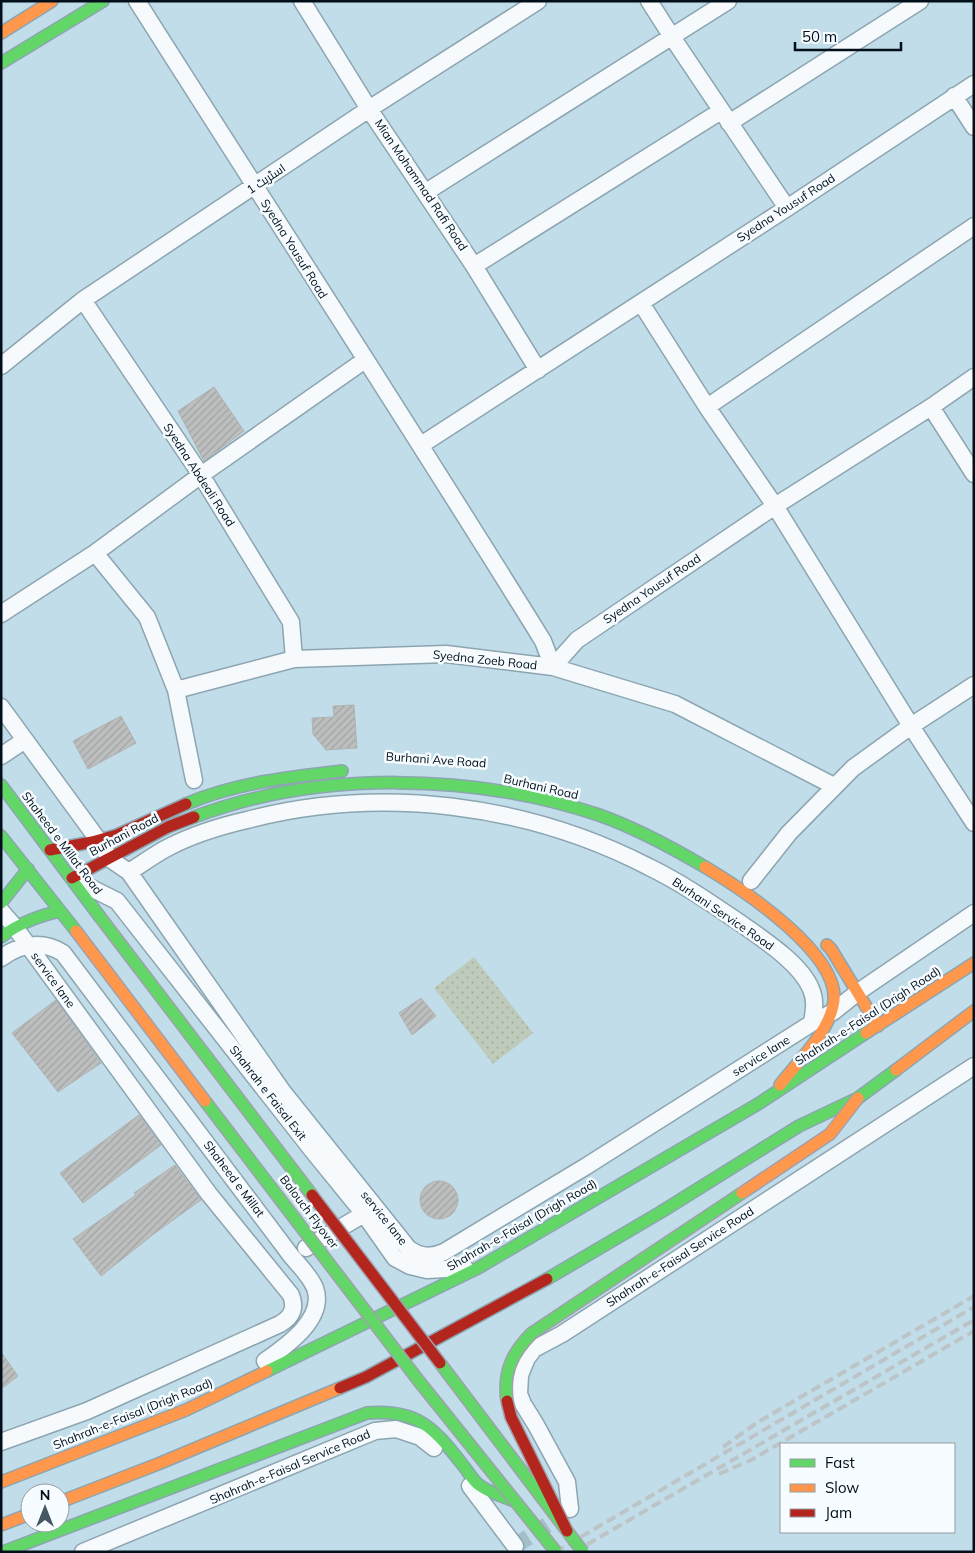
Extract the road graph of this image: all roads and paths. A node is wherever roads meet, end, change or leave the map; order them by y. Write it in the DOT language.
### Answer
graph roads {
  1 [pos="52,1"];
  2 [pos="103,1"];
  3 [pos="137,1"];
  4 [pos="538,1"];
  5 [pos="649,1"];
  6 [pos="728,1"];
  7 [pos="920,1"];
  8 [pos="310,4"];
  9 [pos="1,34"];
  10 [pos="672,38"];
  11 [pos="1,63"];
  12 [pos="974,84"];
  13 [pos="954,96"];
  14 [pos="370,109"];
  15 [pos="725,117"];
  16 [pos="974,127"];
  17 [pos="255,186"];
  18 [pos="426,192"];
  19 [pos="787,208"];
  20 [pos="974,226"];
  21 [pos="474,266"];
  22 [pos="83,300"];
  23 [pos="641,303"];
  24 [pos="365,360"];
  25 [pos="1,366"];
  26 [pos="538,370"];
  27 [pos="974,377"];
  28 [pos="707,407"];
  29 [pos="931,407"];
  30 [pos="421,445"];
  31 [pos="974,474"];
  32 [pos="201,475"];
  33 [pos="775,506"];
  34 [pos="95,553"];
  35 [pos="1,614"];
  36 [pos="294,659"];
  37 [pos="553,667"];
  38 [pos="974,685"];
  39 [pos="176,690"];
  40 [pos="1,707"];
  41 [pos="911,726"];
  42 [pos="24,740"];
  43 [pos="1,756"];
  44 [pos="352,770"];
  45 [pos="194,780"];
  46 [pos="1,785"];
  47 [pos="536,786"];
  48 [pos="834,786"];
  49 [pos="974,824"];
  50 [pos="659,828"];
  51 [pos="1,836"];
  52 [pos="98,841"];
  53 [pos="50,850"];
  54 [pos="110,858"];
  55 [pos="28,869"];
  56 [pos="129,872"];
  57 [pos="72,878"];
  58 [pos="751,881"];
  59 [pos="1,903"];
  60 [pos="1,911"];
  61 [pos="60,911"];
  62 [pos="974,913"];
  63 [pos="100,917"];
  64 [pos="14,926"];
  65 [pos="817,936"];
  66 [pos="1,937"];
  67 [pos="28,945"];
  68 [pos="1,958"];
  69 [pos="974,962"];
  70 [pos="858,992"];
  71 [pos="974,1011"];
  72 [pos="833,1012"];
  73 [pos="812,1023"];
  74 [pos="878,1026"];
  75 [pos="974,1066"];
  76 [pos="773,1093"];
  77 [pos="858,1098"];
  78 [pos="364,1214"];
  79 [pos="292,1256"];
  80 [pos="478,1268"];
  81 [pos="214,1398"];
  82 [pos="1,1442"];
  83 [pos="1,1482"];
  84 [pos="70,1498"];
  85 [pos="514,1501"];
  86 [pos="570,1509"];
  87 [pos="20,1518"];
  88 [pos="1,1525"];
  89 [pos="567,1531"];
  90 [pos="515,1546"];
  91 [pos="3,1552"];
  92 [pos="83,1552"];
  93 [pos="556,1552"];
  94 [pos="583,1552"];
  1 -- 9 [label="main road"];
  2 -- 11 [label="main road"];
  3 -- 17 [label="street, Syedna Yousuf Road"];
  4 -- 14 [label="street, اسٹریٹ 1"];
  5 -- 10 [label="street"];
  6 -- 10 [label="street"];
  7 -- 15 [label="street"];
  8 -- 14 [label="street, Mian Mohammad Rafi Road"];
  10 -- 15 [label="street"];
  10 -- 18 [label="street"];
  12 -- 13 [label="street, Syedna Yousuf Road"];
  13 -- 16 [label="street"];
  13 -- 19 [label="street, Syedna Yousuf Road"];
  14 -- 17 [label="street, اسٹریٹ 1"];
  14 -- 18 [label="street, Mian Mohammad Rafi Road"];
  15 -- 19 [label="street"];
  15 -- 21 [label="street"];
  17 -- 22 [label="street, اسٹریٹ 1"];
  17 -- 24 [label="street, Syedna Yousuf Road"];
  18 -- 21 [label="street, Mian Mohammad Rafi Road"];
  19 -- 23 [label="street, Syedna Yousuf Road"];
  20 -- 28 [label="street"];
  21 -- 26 [label="street, Mian Mohammad Rafi Road"];
  22 -- 25 [label="street, اسٹریٹ 1"];
  22 -- 32 [label="street, Syedna Abdeali Road"];
  23 -- 26 [label="street, Syedna Yousuf Road"];
  23 -- 28 [label="street"];
  24 -- 30 [label="street, Syedna Yousuf Road"];
  24 -- 32 [label="street"];
  26 -- 30 [label="street, Syedna Yousuf Road"];
  27 -- 29 [label="street, Syedna Yousuf Road"];
  28 -- 33 [label="street"];
  29 -- 31 [label="street"];
  29 -- 33 [label="street, Syedna Yousuf Road"];
  30 -- 37 [label="street, Syedna Yousuf Road"];
  32 -- 34 [label="street"];
  32 -- 36 [label="street, Syedna Abdeali Road"];
  33 -- 37 [label="street, Syedna Yousuf Road"];
  33 -- 41 [label="street"];
  34 -- 35 [label="street"];
  34 -- 39 [label="street"];
  36 -- 37 [label="street, Syedna Zoeb Road"];
  36 -- 39 [label="street, Syedna Zoeb Road"];
  37 -- 48 [label="street, Syedna Zoeb Road"];
  38 -- 41 [label="street"];
  39 -- 45 [label="street"];
  40 -- 42 [label="street, service lane"];
  41 -- 48 [label="street"];
  41 -- 49 [label="street"];
  42 -- 43 [label="street"];
  42 -- 52 [label="street, service lane"];
  44 -- 52 [label="main road"];
  46 -- 53 [label="main road, Shaheed e Millat Road"];
  47 -- 50 [label="main road"];
  48 -- 58 [label="street"];
  51 -- 55 [label="main road"];
  52 -- 53 [label="main road"];
  52 -- 54 [label="street, service lane"];
  53 -- 57 [label="main road, Shaheed e Millat Road"];
  54 -- 56 [label="street, service lane"];
  54 -- 57 [label="main road, Burhani Road"];
  54 -- 72 [label="main road, Burhani Road"];
  55 -- 59 [label="main road"];
  55 -- 61 [label="main road, Balouch Flyover"];
  56 -- 73 [label="street, Burhani Service Road"];
  56 -- 73 [label="street, service lane"];
  57 -- 63 [label="main road, Shaheed e Millat Road"];
  57 -- 78 [label="street, Shahrah e Faisal Exit"];
  60 -- 64 [label="street"];
  61 -- 64 [label="main road"];
  61 -- 85 [label="main road, Balouch Flyover, bridge"];
  62 -- 70 [label="street, service lane"];
  63 -- 89 [label="main road, Balouch Flyover, bridge"];
  64 -- 66 [label="main road"];
  64 -- 67 [label="street"];
  65 -- 70 [label="main road"];
  67 -- 68 [label="street"];
  67 -- 79 [label="street, Shaheed e Millat"];
  67 -- 82 [label="street, service lane"];
  69 -- 74 [label="main road, Shahrah-e-Faisal (Drigh Road)"];
  70 -- 72 [label="street, service lane"];
  70 -- 74 [label="main road"];
  71 -- 77 [label="main road"];
  72 -- 73 [label="street, service lane"];
  72 -- 76 [label="main road"];
  74 -- 76 [label="main road, Shahrah-e-Faisal (Drigh Road)"];
  75 -- 86 [label="street, Shahrah-e-Faisal Service Road"];
  76 -- 80 [label="main road, Shahrah-e-Faisal (Drigh Road)"];
  77 -- 84 [label="main road"];
  77 -- 89 [label="main road, bridge"];
  78 -- 79 [label="street"];
  78 -- 80 [label="street, Shahrah e Faisal Exit"];
  79 -- 81 [label="street, Shaheed e Millat"];
  80 -- 81 [label="main road, Shahrah-e-Faisal (Drigh Road)"];
  81 -- 83 [label="main road, Shahrah-e-Faisal (Drigh Road)"];
  85 -- 91 [label="main road"];
  85 -- 93 [label="main road, Balouch Flyover, bridge"];
  87 -- 88 [label="main road"];
  89 -- 94 [label="main road, Balouch Flyover, bridge"];
  90 -- 92 [label="street, Shahrah-e-Faisal Service Road"];
}
